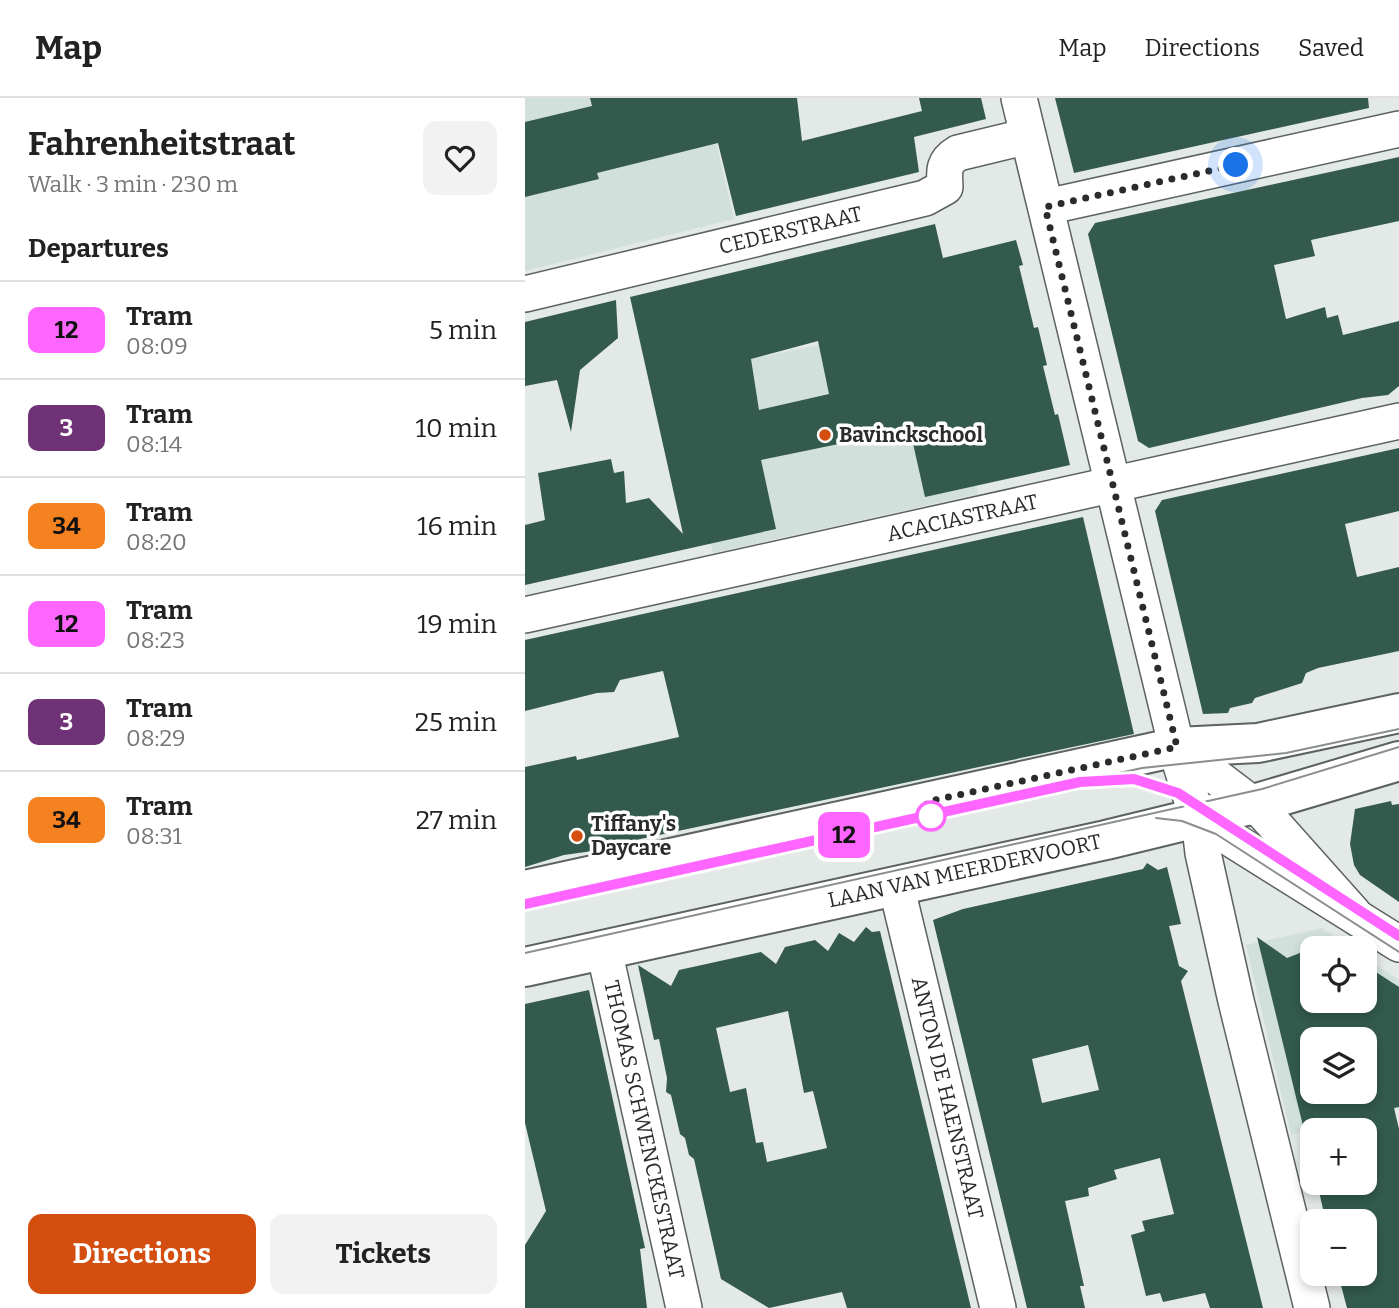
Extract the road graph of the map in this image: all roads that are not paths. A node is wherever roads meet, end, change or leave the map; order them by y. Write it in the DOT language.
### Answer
graph roads {
  1 [pos="1019,98"];
  2 [pos="1399,129"];
  3 [pos="1028,136"];
  4 [pos="1045,207"];
  5 [pos="525,294"];
  6 [pos="1399,421"];
  7 [pos="1112,485"];
  8 [pos="525,615"];
  9 [pos="1399,713"];
  10 [pos="1177,747"];
  11 [pos="1399,761"];
  12 [pos="1254,804"];
  13 [pos="1196,817"];
  14 [pos="897,886"];
  15 [pos="525,890"];
  16 [pos="1354,914"];
  17 [pos="1399,944"];
  18 [pos="604,950"];
  19 [pos="525,967"];
  20 [pos="684,1308"];
  21 [pos="998,1308"];
  22 [pos="1312,1308"];
  1 -- 3 [label="street"];
  2 -- 4 [label="street"];
  3 -- 4 [label="street"];
  3 -- 5 [label="street, CEDERSTRAAT"];
  4 -- 7 [label="street"];
  6 -- 7 [label="street, ACACIASTRAAT"];
  7 -- 8 [label="street, ACACIASTRAAT"];
  7 -- 10 [label="street"];
  9 -- 10 [label="street"];
  10 -- 12 [label="street"];
  10 -- 13 [label="street"];
  10 -- 15 [label="street"];
  11 -- 12 [label="street, LAAN VAN MEERDERVOORT"];
  12 -- 13 [label="street, LAAN VAN MEERDERVOORT"];
  12 -- 16 [label="street"];
  13 -- 14 [label="street, LAAN VAN MEERDERVOORT"];
  13 -- 16 [label="street"];
  13 -- 22 [label="street"];
  14 -- 18 [label="street, LAAN VAN MEERDERVOORT"];
  14 -- 21 [label="street, ANTON DE HAENSTRAAT"];
  16 -- 17 [label="street"];
  18 -- 19 [label="street, LAAN VAN MEERDERVOORT"];
  18 -- 20 [label="street, THOMAS SCHWENCKESTRAAT"];
}
